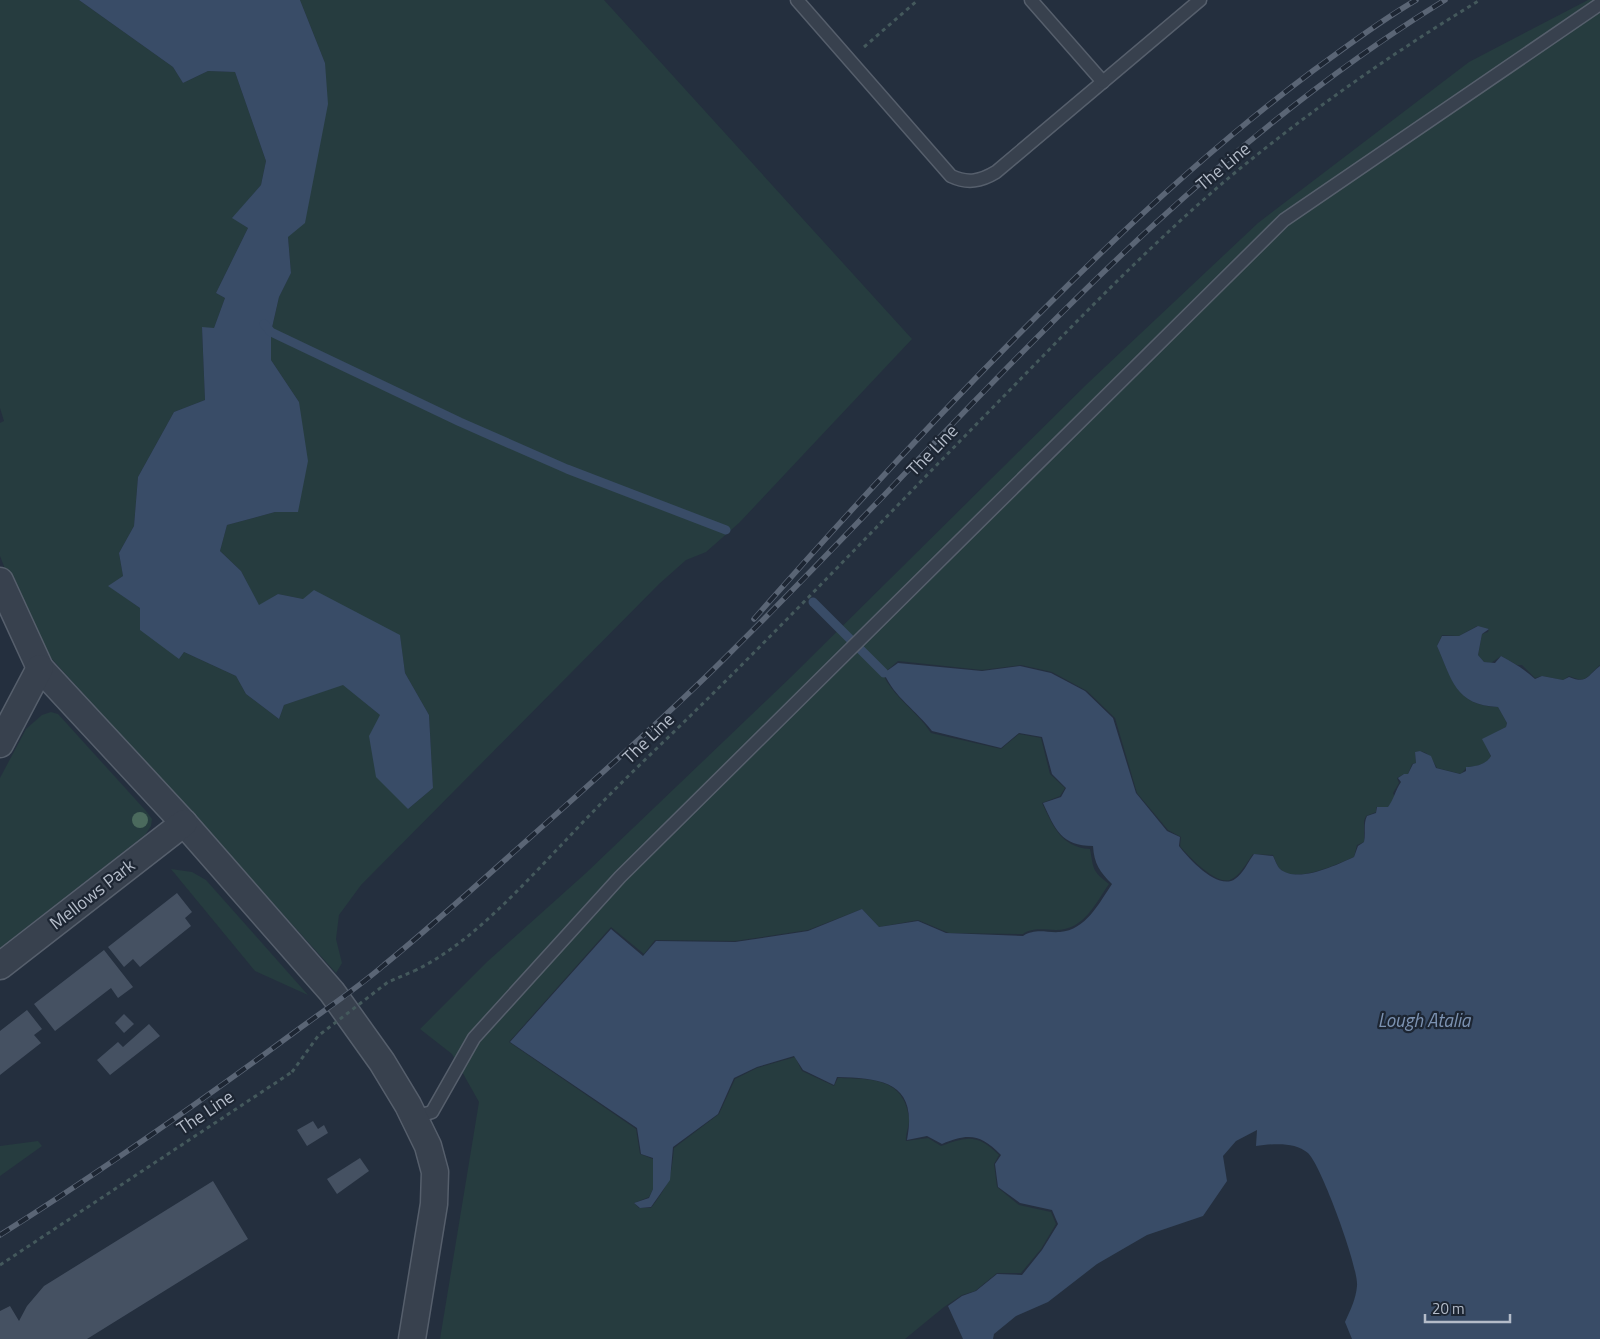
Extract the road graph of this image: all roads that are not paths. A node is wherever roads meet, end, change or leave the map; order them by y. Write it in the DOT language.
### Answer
graph roads {
  1 [pos="797,0"];
  2 [pos="1031,0"];
  3 [pos="1200,0"];
  4 [pos="1600,4"];
  5 [pos="1103,82"];
  6 [pos="0,581"];
  7 [pos="40,668"];
  8 [pos="0,744"];
  9 [pos="184,823"];
  10 [pos="0,966"];
  11 [pos="415,1117"];
  12 [pos="412,1339"];
  1 -- 5 [label="lane"];
  2 -- 5 [label="lane"];
  3 -- 5 [label="lane"];
  4 -- 11 [label="lane"];
  6 -- 7 [label="street"];
  7 -- 8 [label="street"];
  7 -- 9 [label="street"];
  9 -- 10 [label="street, Mellows Park"];
  9 -- 11 [label="street"];
  11 -- 12 [label="street"];
}
